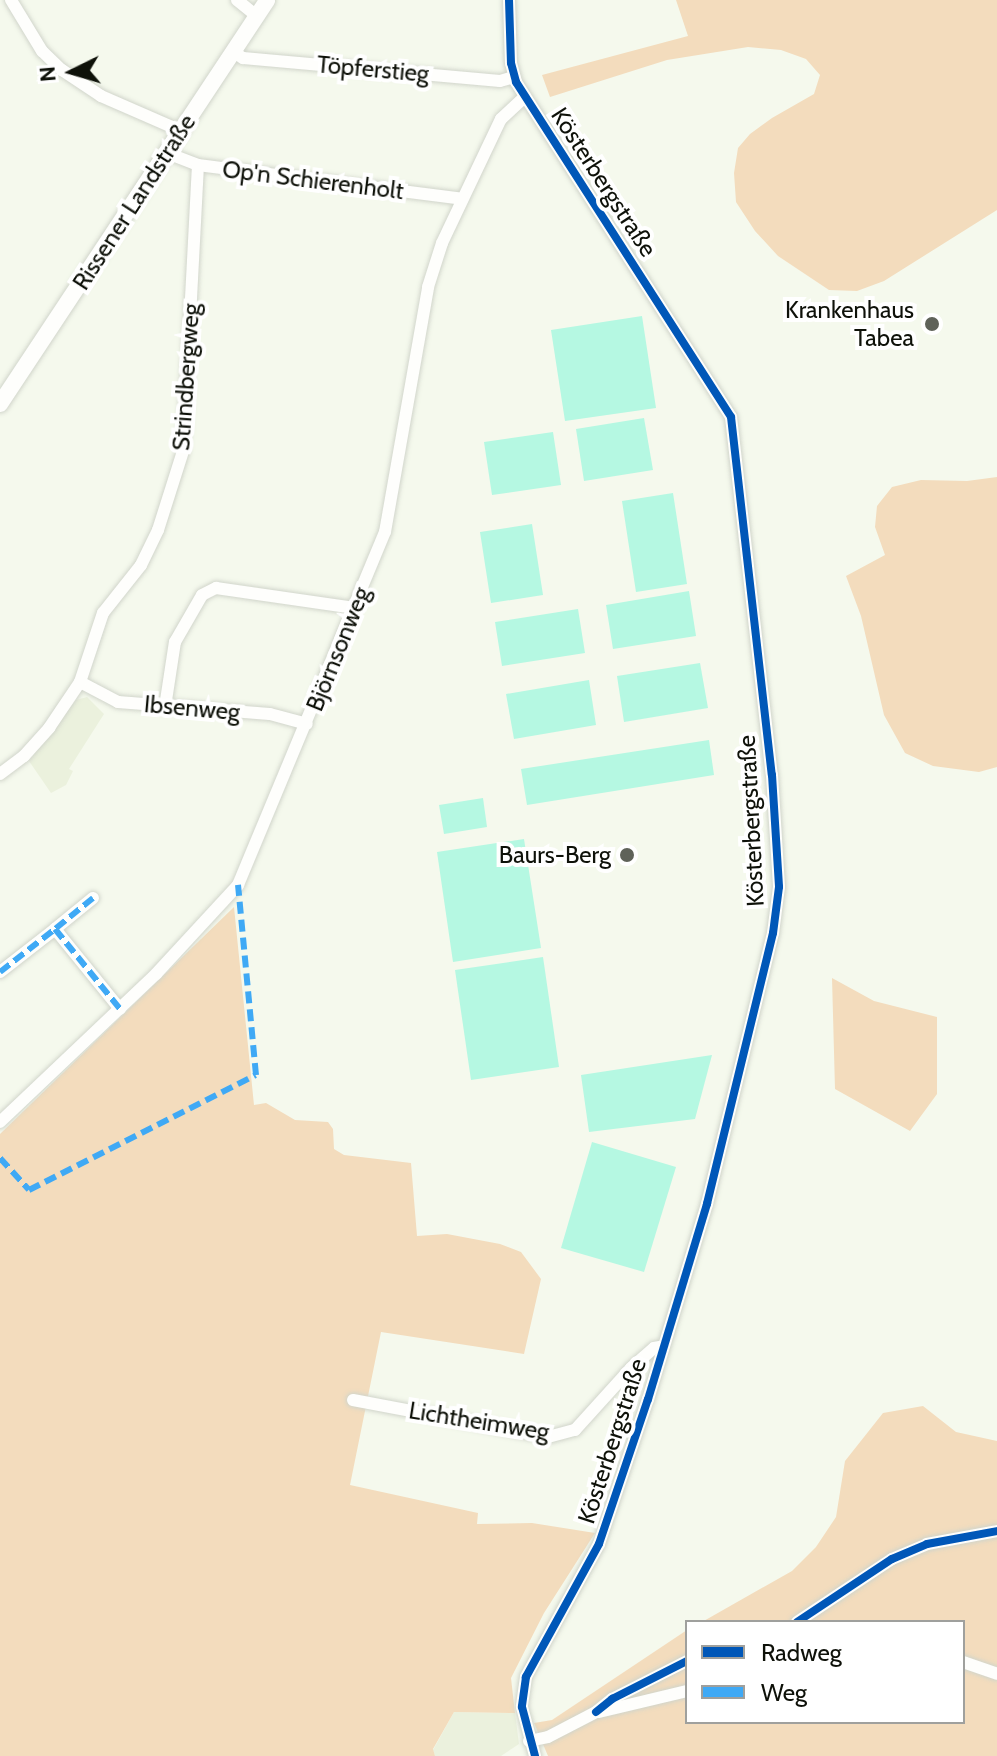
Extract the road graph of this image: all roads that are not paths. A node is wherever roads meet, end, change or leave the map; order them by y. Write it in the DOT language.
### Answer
graph roads {
  1 [pos="11,0"];
  2 [pos="237,0"];
  3 [pos="267,0"];
  4 [pos="509,0"];
  5 [pos="257,16"];
  6 [pos="234,52"];
  7 [pos="514,77"];
  8 [pos="525,97"];
  9 [pos="181,131"];
  10 [pos="167,153"];
  11 [pos="198,165"];
  12 [pos="462,199"];
  13 [pos="0,404"];
  14 [pos="355,608"];
  15 [pos="80,682"];
  16 [pos="165,707"];
  17 [pos="307,724"];
  18 [pos="0,774"];
  19 [pos="93,898"];
  20 [pos="55,929"];
  21 [pos="0,972"];
  22 [pos="120,1009"];
  23 [pos="0,1122"];
  24 [pos="664,1346"];
  25 [pos="353,1400"];
  26 [pos="997,1531"];
  27 [pos="800,1620"];
  28 [pos="685,1662"];
  29 [pos="965,1663"];
  30 [pos="997,1674"];
  31 [pos="685,1691"];
  32 [pos="596,1712"];
  33 [pos="529,1741"];
  34 [pos="535,1756"];
  1 -- 9 [label="street"];
  2 -- 5 [label="street"];
  3 -- 5 [label="main road, Rissener Landstraße"];
  4 -- 7 [label="street, Kösterbergstraße"];
  5 -- 6 [label="main road, Rissener Landstraße"];
  6 -- 7 [label="street, Töpferstieg"];
  6 -- 9 [label="main road, Rissener Landstraße"];
  7 -- 8 [label="street, Kösterbergstraße"];
  8 -- 12 [label="street, Björnsonweg"];
  8 -- 24 [label="street, Kösterbergstraße"];
  9 -- 10 [label="main road, Rissener Landstraße"];
  10 -- 11 [label="street, Op'n Schierenholt"];
  10 -- 13 [label="main road, Rissener Landstraße"];
  11 -- 12 [label="street, Op'n Schierenholt"];
  11 -- 15 [label="street, Strindbergweg"];
  12 -- 14 [label="street, Björnsonweg"];
  14 -- 16 [label="street"];
  14 -- 17 [label="street, Björnsonweg"];
  15 -- 16 [label="street, Ibsenweg"];
  15 -- 18 [label="street, Strindbergweg"];
  16 -- 17 [label="street, Ibsenweg"];
  17 -- 22 [label="street, Björnsonweg"];
  19 -- 20 [label="street"];
  20 -- 21 [label="street"];
  20 -- 22 [label="street"];
  22 -- 23 [label="street, Björnsonweg"];
  24 -- 25 [label="street, Lichtheimweg"];
  24 -- 33 [label="street, Kösterbergstraße"];
  26 -- 27 [label="street"];
  28 -- 32 [label="street"];
  29 -- 30 [label="street"];
  31 -- 32 [label="street"];
  32 -- 33 [label="street"];
  33 -- 34 [label="street, Kösterbergstraße"];
}
